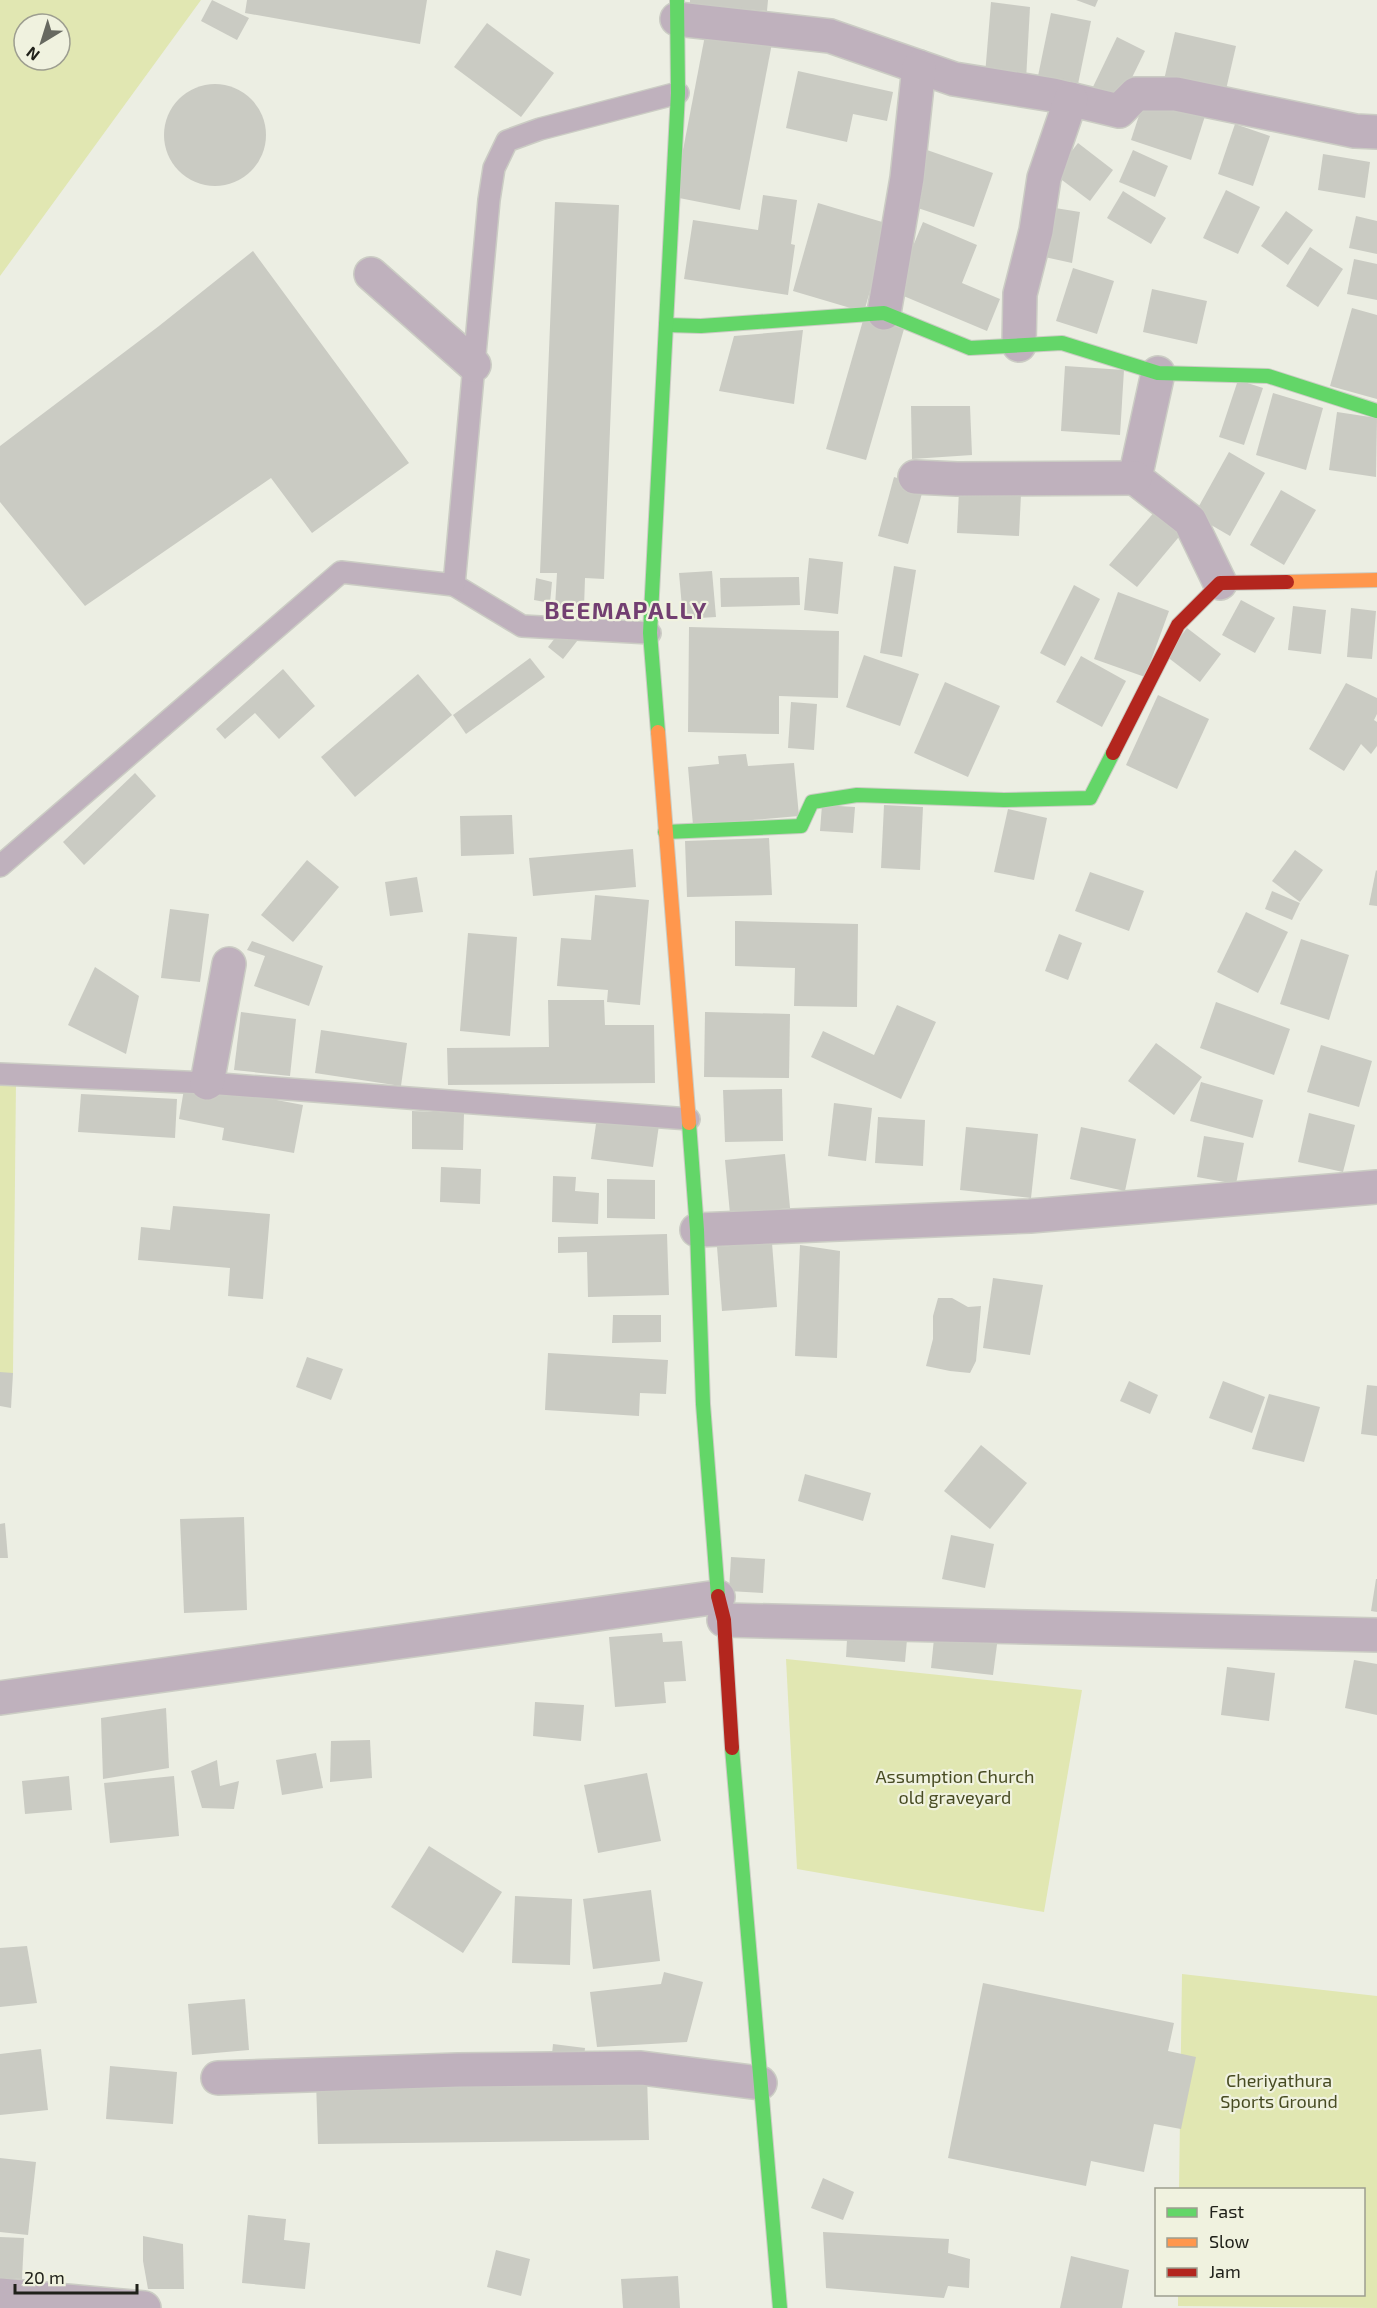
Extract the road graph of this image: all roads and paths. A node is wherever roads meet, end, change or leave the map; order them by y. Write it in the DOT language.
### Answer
graph roads {
  1 [pos="677,9"];
  2 [pos="919,67"];
  3 [pos="678,93"];
  4 [pos="1071,99"];
  5 [pos="1377,132"];
  6 [pos="371,274"];
  7 [pos="884,313"];
  8 [pos="666,325"];
  9 [pos="1019,345"];
  10 [pos="474,365"];
  11 [pos="1158,373"];
  12 [pos="1377,411"];
  13 [pos="915,477"];
  14 [pos="1134,478"];
  15 [pos="1377,580"];
  16 [pos="1220,583"];
  17 [pos="454,585"];
  18 [pos="650,633"];
  19 [pos="665,832"];
  20 [pos="0,866"];
  21 [pos="229,964"];
  22 [pos="0,1074"];
  23 [pos="207,1083"];
  24 [pos="689,1119"];
  25 [pos="1377,1187"];
  26 [pos="697,1230"];
  27 [pos="721,1608"];
  28 [pos="1377,1635"];
  29 [pos="0,1698"];
  30 [pos="218,2078"];
  31 [pos="760,2083"];
  32 [pos="0,2295"];
  33 [pos="144,2308"];
  34 [pos="780,2308"];
  1 -- 2 [label="street"];
  1 -- 3 [label="main road"];
  2 -- 4 [label="street"];
  2 -- 7 [label="street"];
  3 -- 8 [label="main road"];
  3 -- 10 [label="lane"];
  4 -- 5 [label="street"];
  4 -- 9 [label="street"];
  6 -- 10 [label="street"];
  7 -- 8 [label="main road"];
  7 -- 9 [label="main road"];
  8 -- 18 [label="main road"];
  9 -- 11 [label="main road"];
  10 -- 17 [label="lane"];
  11 -- 12 [label="main road"];
  11 -- 14 [label="street"];
  13 -- 14 [label="street"];
  14 -- 16 [label="street"];
  15 -- 16 [label="main road"];
  16 -- 19 [label="main road"];
  17 -- 18 [label="lane"];
  17 -- 20 [label="lane"];
  18 -- 19 [label="main road"];
  19 -- 24 [label="main road"];
  21 -- 23 [label="street"];
  22 -- 23 [label="lane"];
  23 -- 24 [label="lane"];
  24 -- 26 [label="main road"];
  25 -- 26 [label="street"];
  26 -- 27 [label="main road"];
  27 -- 28 [label="street"];
  27 -- 29 [label="street"];
  27 -- 31 [label="main road"];
  30 -- 31 [label="street"];
  31 -- 34 [label="main road"];
  32 -- 33 [label="street"];
}
